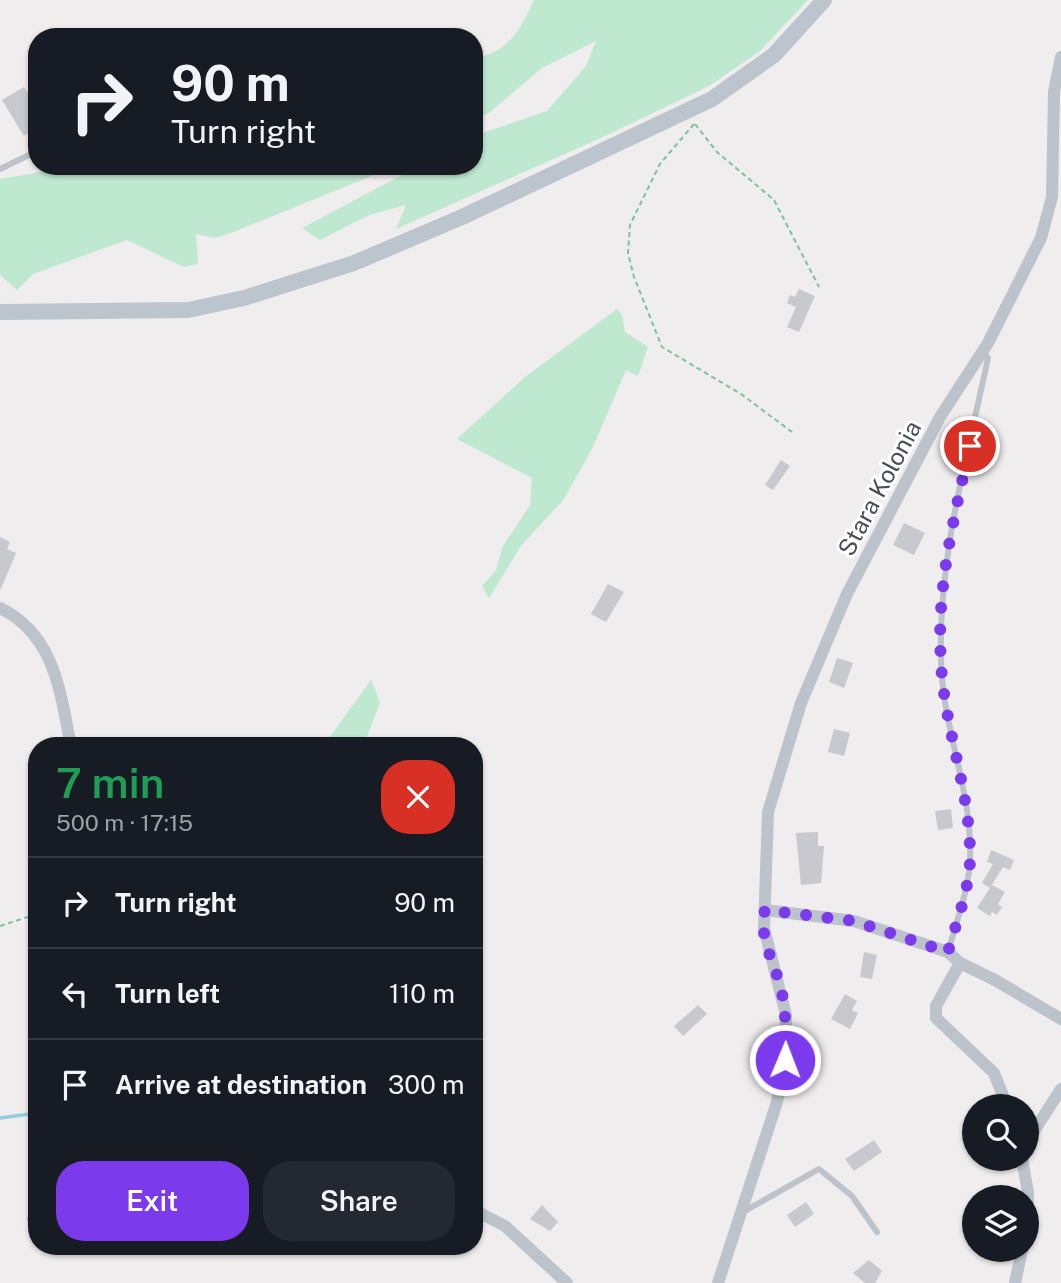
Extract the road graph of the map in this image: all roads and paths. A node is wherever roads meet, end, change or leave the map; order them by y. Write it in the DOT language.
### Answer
graph roads {
  1 [pos="824,0"];
  2 [pos="1061,57"];
  3 [pos="28,155"];
  4 [pos="0,169"];
  5 [pos="819,287"];
  6 [pos="5,310"];
  7 [pos="983,352"];
  8 [pos="792,432"];
  9 [pos="0,608"];
  10 [pos="69,737"];
  11 [pos="765,910"];
  12 [pos="28,917"];
  13 [pos="0,926"];
  14 [pos="948,952"];
  15 [pos="960,963"];
  16 [pos="1061,1019"];
  17 [pos="1061,1089"];
  18 [pos="1002,1094"];
  19 [pos="1039,1123"];
  20 [pos="741,1212"];
  21 [pos="483,1215"];
  22 [pos="877,1232"];
  23 [pos="1019,1262"];
  24 [pos="567,1283"];
  25 [pos="718,1283"];
  26 [pos="1015,1283"];
  1 -- 6 [label="main road"];
  2 -- 7 [label="street, Stara Kolonia"];
  3 -- 4 [label="lane"];
  5 -- 8 [label="path"];
  7 -- 11 [label="street, Stara Kolonia"];
  7 -- 14 [label="lane"];
  9 -- 10 [label="street"];
  11 -- 14 [label="street"];
  11 -- 20 [label="street, Stara Kolonia"];
  12 -- 13 [label="path"];
  14 -- 15 [label="street"];
  15 -- 16 [label="street"];
  15 -- 18 [label="street"];
  17 -- 19 [label="street"];
  20 -- 22 [label="lane"];
  20 -- 25 [label="street, Stara Kolonia"];
  21 -- 24 [label="street"];
  23 -- 26 [label="street"];
}
